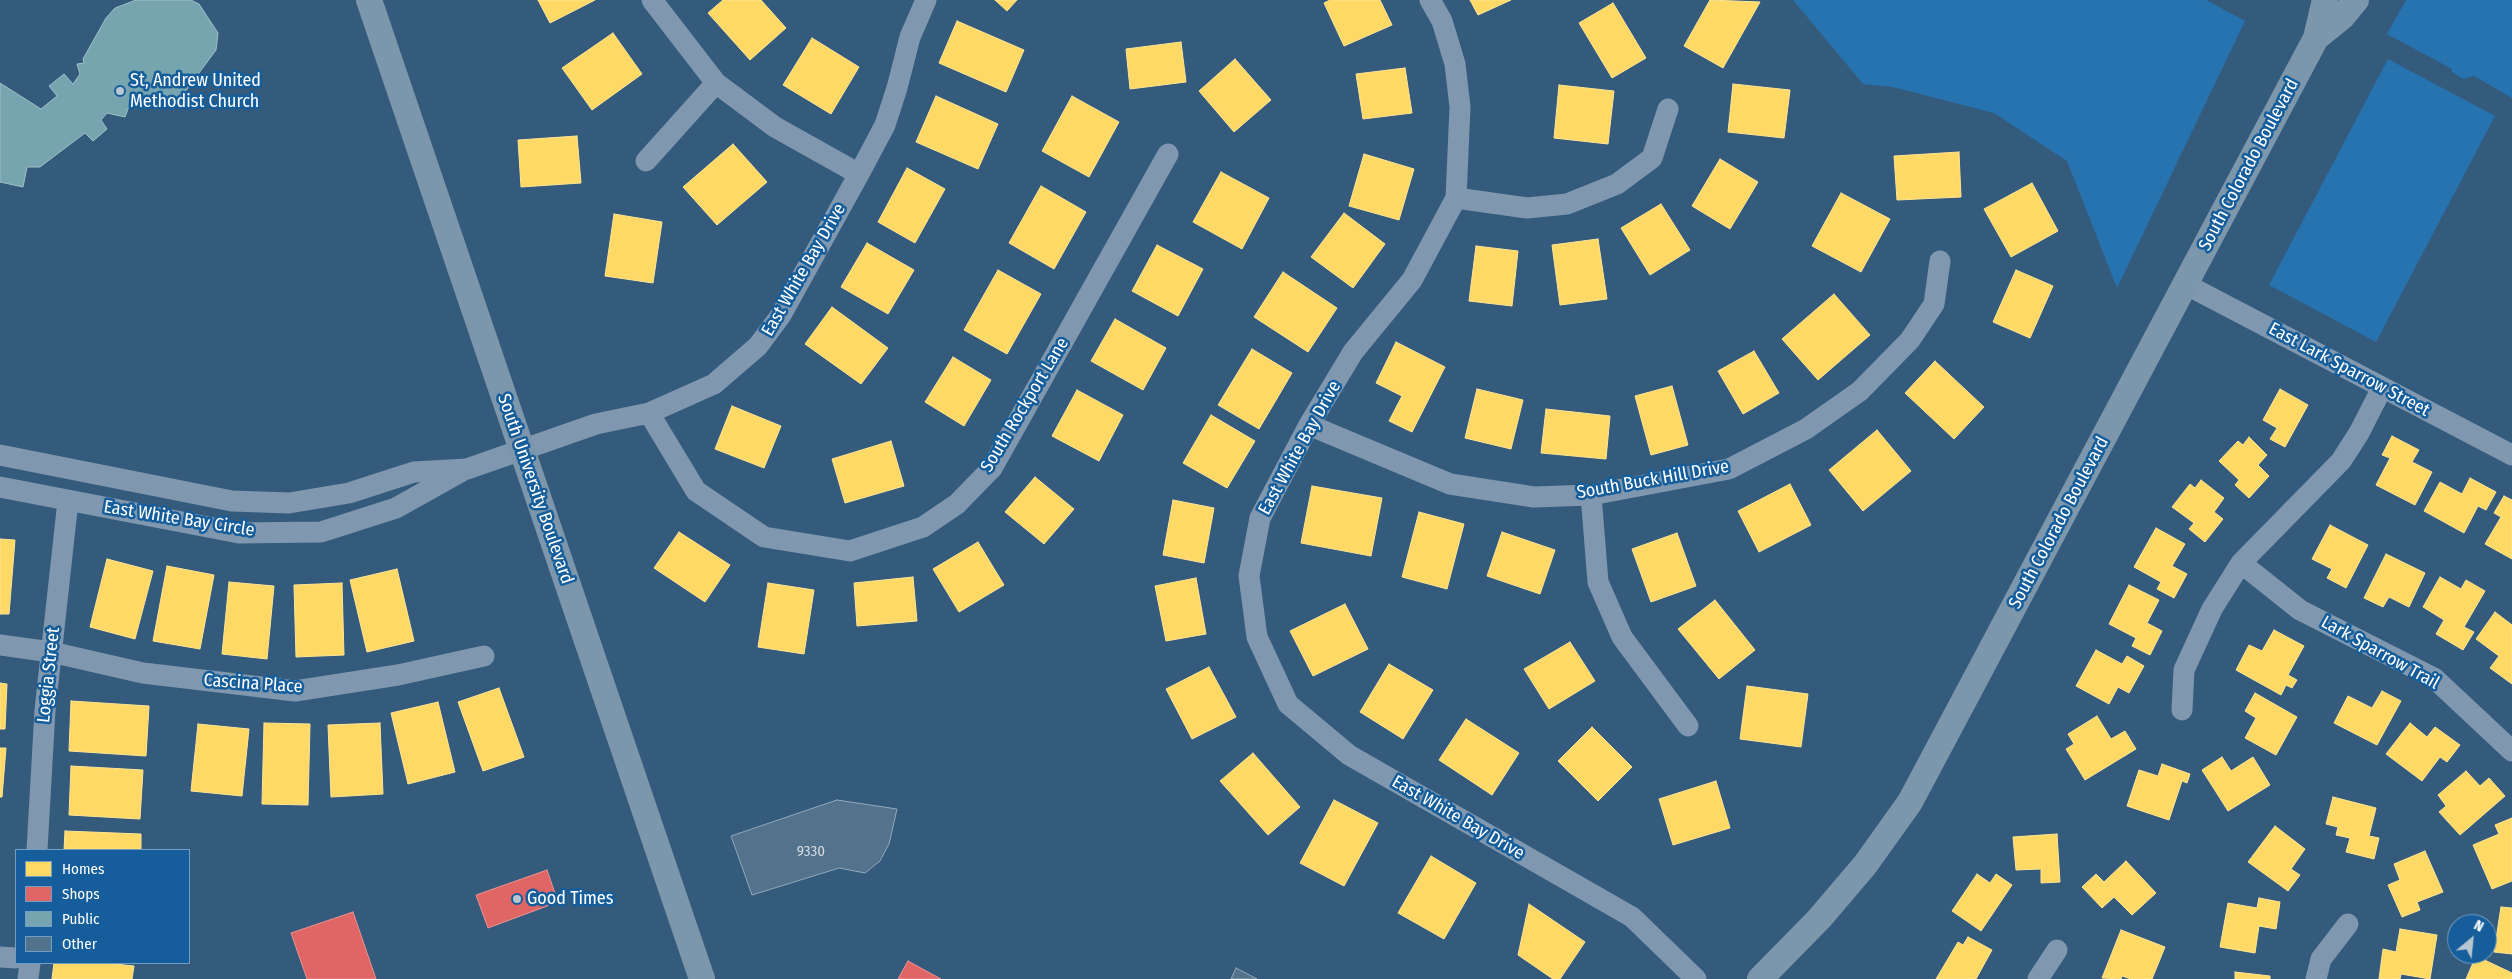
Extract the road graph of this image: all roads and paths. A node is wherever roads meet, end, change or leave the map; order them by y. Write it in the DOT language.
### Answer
graph roads {
  1 [pos="368,0"];
  2 [pos="652,0"];
  3 [pos="926,0"];
  4 [pos="1430,0"];
  5 [pos="2325,0"];
  6 [pos="2356,0"];
  7 [pos="2316,38"];
  8 [pos="716,83"];
  9 [pos="1668,110"];
  10 [pos="1168,154"];
  11 [pos="646,161"];
  12 [pos="859,174"];
  13 [pos="1456,198"];
  14 [pos="1940,261"];
  15 [pos="2186,284"];
  16 [pos="2382,388"];
  17 [pos="649,414"];
  18 [pos="1309,424"];
  19 [pos="522,449"];
  20 [pos="0,454"];
  21 [pos="2512,455"];
  22 [pos="466,468"];
  23 [pos="0,487"];
  24 [pos="1591,495"];
  25 [pos="68,501"];
  26 [pos="2241,562"];
  27 [pos="0,645"];
  28 [pos="51,652"];
  29 [pos="484,656"];
  30 [pos="2182,710"];
  31 [pos="1688,726"];
  32 [pos="2512,751"];
  33 [pos="36,849"];
  34 [pos="2348,924"];
  35 [pos="2057,950"];
  36 [pos="0,957"];
  37 [pos="15,958"];
  38 [pos="30,964"];
  39 [pos="28,979"];
  40 [pos="702,979"];
  41 [pos="1696,979"];
  42 [pos="1760,979"];
  43 [pos="2038,979"];
  44 [pos="2316,979"];
  1 -- 19 [label="main road, South University Boulevard"];
  2 -- 8 [label="street"];
  3 -- 12 [label="street, East White Bay Drive"];
  4 -- 13 [label="street, East White Bay Drive"];
  5 -- 7 [label="main road, South Colorado Boulevard"];
  6 -- 7 [label="main road, South Colorado Boulevard"];
  7 -- 15 [label="main road, South Colorado Boulevard"];
  8 -- 11 [label="street"];
  8 -- 12 [label="street"];
  9 -- 13 [label="street"];
  10 -- 17 [label="street, South Rockport Lane"];
  12 -- 17 [label="street, East White Bay Drive"];
  13 -- 18 [label="street, East White Bay Drive"];
  14 -- 24 [label="street, South Buck Hill Drive"];
  15 -- 16 [label="street, East Lark Sparrow Street"];
  15 -- 42 [label="main road, South Colorado Boulevard"];
  16 -- 21 [label="street, East Lark Sparrow Street"];
  16 -- 26 [label="street"];
  17 -- 19 [label="street, East White Bay Drive"];
  18 -- 24 [label="street, South Buck Hill Drive"];
  18 -- 41 [label="street, East White Bay Drive"];
  19 -- 22 [label="street, East White Bay Drive"];
  19 -- 40 [label="main road, South University Boulevard"];
  20 -- 22 [label="street"];
  22 -- 25 [label="street, East White Bay Circle"];
  23 -- 25 [label="street, East White Bay Circle"];
  24 -- 31 [label="street"];
  25 -- 28 [label="street, Loggia Street"];
  26 -- 30 [label="street"];
  26 -- 32 [label="street, Lark Sparrow Trail"];
  27 -- 28 [label="street, Cascina Place"];
  28 -- 29 [label="street, Cascina Place"];
  28 -- 33 [label="street, Loggia Street"];
  34 -- 44 [label="street"];
  35 -- 43 [label="street"];
  36 -- 37 [label="street"];
  38 -- 39 [label="street"];
}
